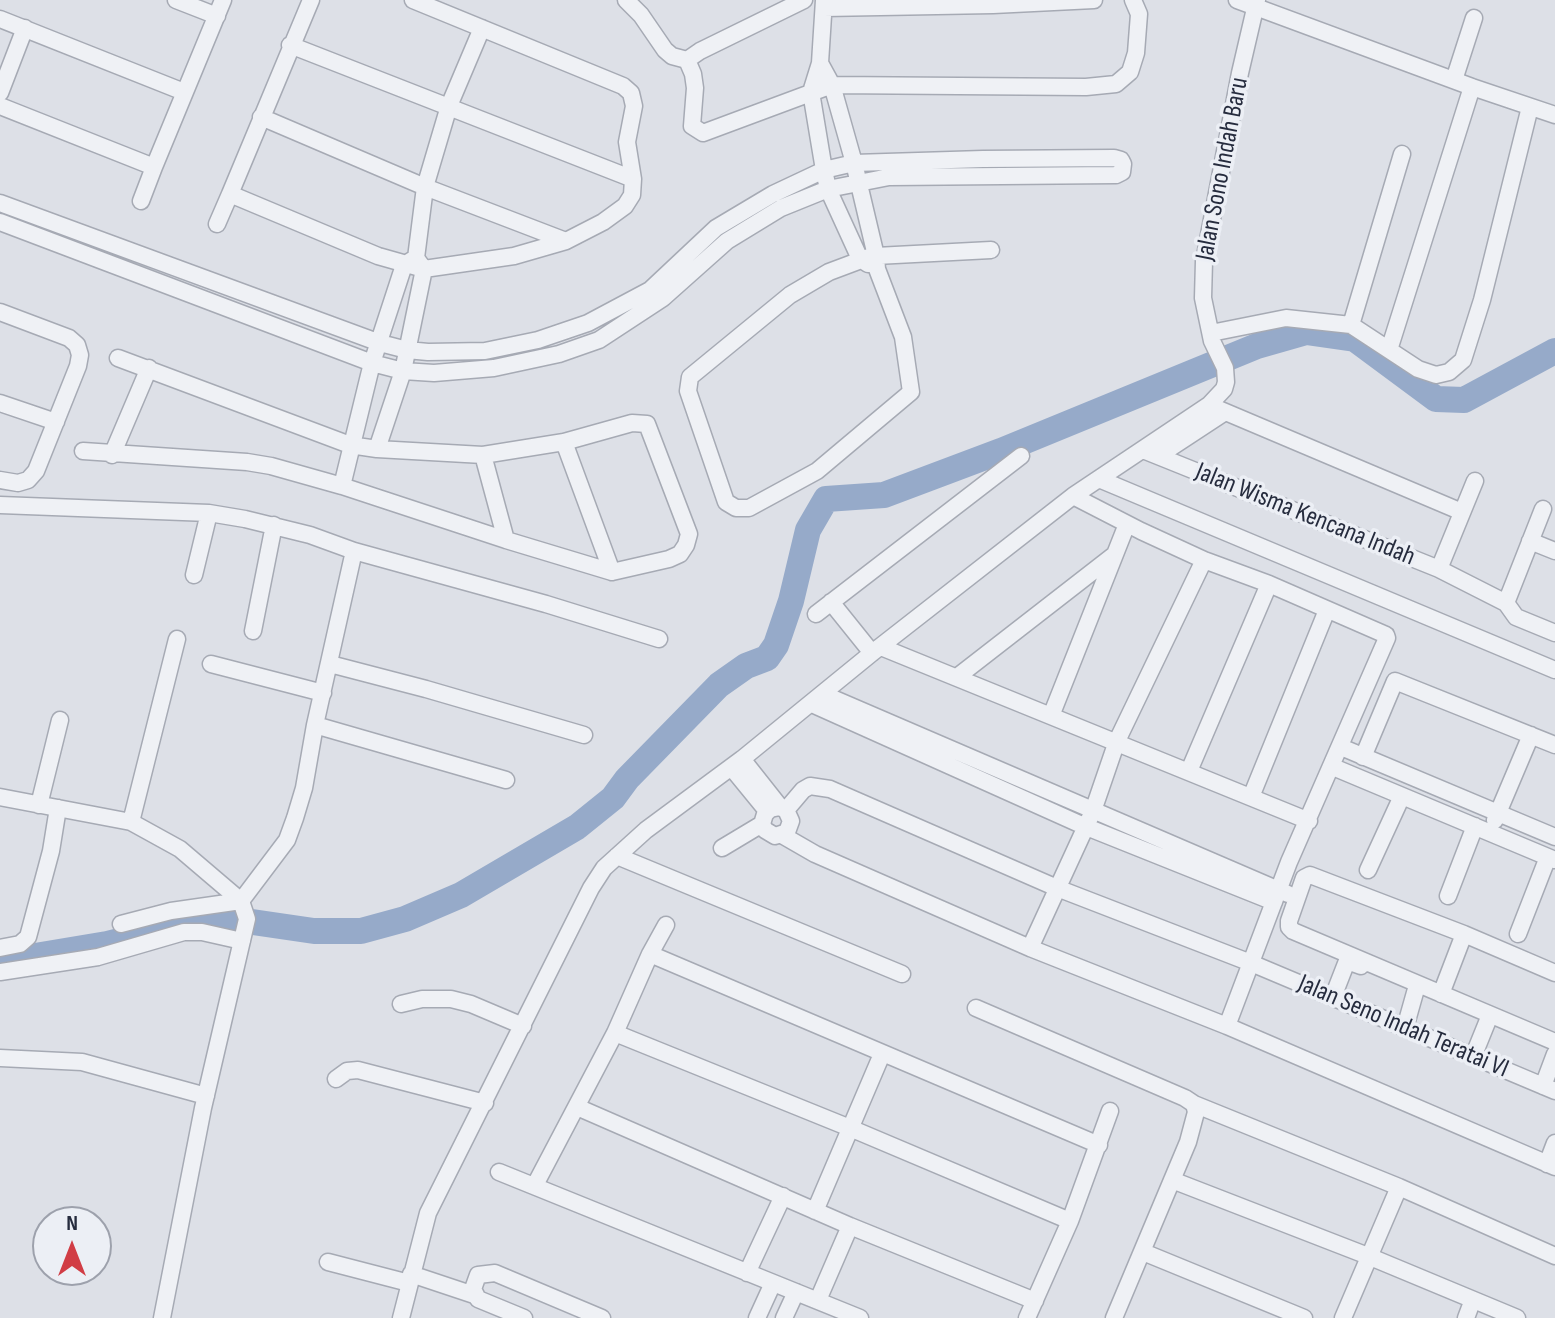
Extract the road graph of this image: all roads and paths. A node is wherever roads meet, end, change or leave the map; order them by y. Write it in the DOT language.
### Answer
graph roads {
  1 [pos="176,0"];
  2 [pos="311,0"];
  3 [pos="413,0"];
  4 [pos="628,0"];
  5 [pos="804,0"];
  6 [pos="1094,0"];
  7 [pos="1133,0"];
  8 [pos="1237,0"];
  9 [pos="993,3"];
  10 [pos="1257,3"];
  11 [pos="824,4"];
  12 [pos="220,8"];
  13 [pos="1474,18"];
  14 [pos="0,19"];
  15 [pos="25,28"];
  16 [pos="482,28"];
  17 [pos="290,45"];
  18 [pos="687,60"];
  19 [pos="820,63"];
  20 [pos="1454,80"];
  21 [pos="832,85"];
  22 [pos="1472,87"];
  23 [pos="184,92"];
  24 [pos="811,92"];
  25 [pos="0,93"];
  26 [pos="0,106"];
  27 [pos="449,106"];
  28 [pos="1530,107"];
  29 [pos="1555,115"];
  30 [pos="261,117"];
  31 [pos="1402,154"];
  32 [pos="854,163"];
  33 [pos="154,167"];
  34 [pos="983,167"];
  35 [pos="824,170"];
  36 [pos="633,179"];
  37 [pos="858,182"];
  38 [pos="425,187"];
  39 [pos="828,189"];
  40 [pos="230,194"];
  41 [pos="141,201"];
  42 [pos="0,203"];
  43 [pos="0,222"];
  44 [pos="217,224"];
  45 [pos="566,241"];
  46 [pos="991,250"];
  47 [pos="871,261"];
  48 [pos="156,262"];
  49 [pos="415,264"];
  50 [pos="150,279"];
  51 [pos="0,312"];
  52 [pos="1351,325"];
  53 [pos="1211,337"];
  54 [pos="380,343"];
  55 [pos="407,350"];
  56 [pos="1389,350"];
  57 [pos="118,358"];
  58 [pos="372,363"];
  59 [pos="149,368"];
  60 [pos="403,371"];
  61 [pos="0,403"];
  62 [pos="1209,405"];
  63 [pos="1225,412"];
  64 [pos="56,422"];
  65 [pos="564,442"];
  66 [pos="350,445"];
  67 [pos="377,449"];
  68 [pos="83,451"];
  69 [pos="1150,453"];
  70 [pos="112,455"];
  71 [pos="483,455"];
  72 [pos="1021,456"];
  73 [pos="1099,479"];
  74 [pos="0,480"];
  75 [pos="1475,481"];
  76 [pos="342,486"];
  77 [pos="1073,496"];
  78 [pos="0,505"];
  79 [pos="1543,509"];
  80 [pos="1462,512"];
  81 [pos="209,513"];
  82 [pos="1127,524"];
  83 [pos="274,525"];
  84 [pos="506,540"];
  85 [pos="1530,541"];
  86 [pos="354,551"];
  87 [pos="1555,551"];
  88 [pos="1116,554"];
  89 [pos="1204,560"];
  90 [pos="1439,569"];
  91 [pos="612,572"];
  92 [pos="194,575"];
  93 [pos="1269,584"];
  94 [pos="831,602"];
  95 [pos="1506,603"];
  96 [pos="1327,610"];
  97 [pos="816,614"];
  98 [pos="253,631"];
  99 [pos="1555,633"];
  100 [pos="177,639"];
  101 [pos="659,639"];
  102 [pos="876,650"];
  103 [pos="211,664"];
  104 [pos="330,664"];
  105 [pos="1555,670"];
  106 [pos="1374,673"];
  107 [pos="957,677"];
  108 [pos="1395,681"];
  109 [pos="323,693"];
  110 [pos="817,699"];
  111 [pos="1051,716"];
  112 [pos="60,720"];
  113 [pos="315,725"];
  114 [pos="584,735"];
  115 [pos="1531,735"];
  116 [pos="902,738"];
  117 [pos="1117,741"];
  118 [pos="1555,745"];
  119 [pos="1341,747"];
  120 [pos="1363,757"];
  121 [pos="737,763"];
  122 [pos="1333,767"];
  123 [pos="1189,771"];
  124 [pos="506,780"];
  125 [pos="1402,796"];
  126 [pos="0,797"];
  127 [pos="1251,797"];
  128 [pos="39,805"];
  129 [pos="58,808"];
  130 [pos="1093,811"];
  131 [pos="774,813"];
  132 [pos="1497,813"];
  133 [pos="1309,821"];
  134 [pos="131,822"];
  135 [pos="1084,826"];
  136 [pos="1482,829"];
  137 [pos="782,835"];
  138 [pos="1555,837"];
  139 [pos="722,848"];
  140 [pos="617,856"];
  141 [pos="1552,858"];
  142 [pos="1368,870"];
  143 [pos="1057,888"];
  144 [pos="1277,896"];
  145 [pos="1448,896"];
  146 [pos="1297,897"];
  147 [pos="241,901"];
  148 [pos="121,924"];
  149 [pos="666,925"];
  150 [pos="1464,934"];
  151 [pos="1518,934"];
  152 [pos="242,940"];
  153 [pos="0,948"];
  154 [pos="1030,948"];
  155 [pos="650,954"];
  156 [pos="1251,963"];
  157 [pos="0,972"];
  158 [pos="1555,973"];
  159 [pos="902,974"];
  160 [pos="1416,989"];
  161 [pos="1441,994"];
  162 [pos="1333,997"];
  163 [pos="401,1004"];
  164 [pos="976,1008"];
  165 [pos="1488,1020"];
  166 [pos="523,1026"];
  167 [pos="1227,1026"];
  168 [pos="1405,1028"];
  169 [pos="615,1033"];
  170 [pos="1555,1042"];
  171 [pos="1555,1051"];
  172 [pos="882,1054"];
  173 [pos="1473,1057"];
  174 [pos="0,1058"];
  175 [pos="336,1079"];
  176 [pos="1549,1089"];
  177 [pos="206,1096"];
  178 [pos="485,1103"];
  179 [pos="1194,1104"];
  180 [pos="577,1107"];
  181 [pos="1110,1111"];
  182 [pos="850,1128"];
  183 [pos="1555,1143"];
  184 [pos="1099,1145"];
  185 [pos="1551,1166"];
  186 [pos="499,1172"];
  187 [pos="1172,1180"];
  188 [pos="535,1185"];
  189 [pos="1399,1187"];
  190 [pos="783,1196"];
  191 [pos="815,1211"];
  192 [pos="1070,1221"];
  193 [pos="850,1226"];
  194 [pos="1143,1252"];
  195 [pos="1368,1256"];
  196 [pos="1555,1256"];
  197 [pos="328,1262"];
  198 [pos="747,1273"];
  199 [pos="410,1278"];
  200 [pos="773,1283"];
  201 [pos="796,1292"];
  202 [pos="474,1295"];
  203 [pos="818,1300"];
  204 [pos="1035,1301"];
  205 [pos="1472,1302"];
  206 [pos="162,1318"];
  207 [pos="401,1318"];
  208 [pos="524,1318"];
  209 [pos="602,1318"];
  210 [pos="757,1318"];
  211 [pos="784,1318"];
  212 [pos="860,1318"];
  213 [pos="1027,1318"];
  214 [pos="1114,1318"];
  215 [pos="1304,1318"];
  216 [pos="1343,1318"];
  217 [pos="1466,1318"];
  218 [pos="1517,1318"];
  1 -- 12 [label="street"];
  2 -- 17 [label="street"];
  3 -- 16 [label="street"];
  4 -- 18 [label="street"];
  5 -- 18 [label="street"];
  6 -- 9 [label="street"];
  7 -- 21 [label="street"];
  8 -- 10 [label="street"];
  9 -- 11 [label="street"];
  10 -- 20 [label="street"];
  10 -- 53 [label="street, Jalan Sono Indah Baru"];
  11 -- 19 [label="street"];
  12 -- 23 [label="street"];
  13 -- 20 [label="street"];
  14 -- 15 [label="street"];
  15 -- 23 [label="street"];
  15 -- 25 [label="street"];
  16 -- 27 [label="street"];
  16 -- 36 [label="street"];
  17 -- 27 [label="street"];
  17 -- 30 [label="street"];
  18 -- 24 [label="street"];
  19 -- 21 [label="street"];
  19 -- 24 [label="street"];
  20 -- 22 [label="street"];
  21 -- 24 [label="street"];
  21 -- 32 [label="street"];
  22 -- 28 [label="street"];
  22 -- 56 [label="street"];
  23 -- 33 [label="street"];
  24 -- 35 [label="street"];
  26 -- 33 [label="street"];
  27 -- 36 [label="street"];
  27 -- 38 [label="street"];
  28 -- 29 [label="street"];
  28 -- 56 [label="street"];
  30 -- 38 [label="street"];
  30 -- 40 [label="street"];
  31 -- 52 [label="street"];
  32 -- 34 [label="street"];
  32 -- 35 [label="street"];
  32 -- 37 [label="street"];
  33 -- 41 [label="street"];
  34 -- 34 [label="street"];
  34 -- 37 [label="street"];
  35 -- 39 [label="street"];
  35 -- 55 [label="street"];
  36 -- 45 [label="street"];
  37 -- 39 [label="street"];
  37 -- 47 [label="street"];
  38 -- 45 [label="street"];
  38 -- 49 [label="street"];
  39 -- 47 [label="street"];
  39 -- 60 [label="street"];
  40 -- 44 [label="street"];
  40 -- 49 [label="street"];
  42 -- 48 [label="street"];
  43 -- 50 [label="street"];
  45 -- 49 [label="street"];
  46 -- 47 [label="street"];
  47 -- 47 [label="street"];
  48 -- 50 [label="street"];
  48 -- 54 [label="street"];
  49 -- 54 [label="street"];
  49 -- 55 [label="street"];
  50 -- 58 [label="street"];
  51 -- 64 [label="street"];
  52 -- 53 [label="street"];
  52 -- 56 [label="street"];
  53 -- 62 [label="street, Jalan Sono Indah Baru"];
  54 -- 55 [label="street"];
  54 -- 58 [label="street"];
  55 -- 60 [label="street"];
  57 -- 59 [label="street"];
  58 -- 60 [label="street"];
  58 -- 66 [label="street"];
  59 -- 66 [label="street"];
  59 -- 70 [label="street"];
  60 -- 67 [label="street"];
  61 -- 64 [label="street"];
  62 -- 63 [label="street"];
  62 -- 69 [label="street"];
  63 -- 69 [label="street"];
  63 -- 80 [label="street"];
  64 -- 74 [label="street"];
  65 -- 71 [label="street"];
  65 -- 91 [label="street"];
  65 -- 91 [label="street"];
  66 -- 67 [label="street"];
  66 -- 76 [label="street"];
  67 -- 71 [label="street"];
  68 -- 70 [label="street"];
  69 -- 73 [label="street"];
  69 -- 90 [label="street, Jalan Wisma Kencana Indah"];
  70 -- 76 [label="street"];
  71 -- 84 [label="street"];
  72 -- 94 [label="street"];
  73 -- 77 [label="street"];
  73 -- 105 [label="street"];
  75 -- 80 [label="street, Jalan Wisma Kencana Indah"];
  76 -- 84 [label="street"];
  77 -- 82 [label="street"];
  77 -- 102 [label="street"];
  78 -- 81 [label="street"];
  79 -- 85 [label="street"];
  80 -- 90 [label="street, Jalan Wisma Kencana Indah"];
  81 -- 83 [label="street"];
  81 -- 92 [label="street"];
  82 -- 88 [label="street"];
  82 -- 89 [label="street"];
  83 -- 86 [label="street"];
  83 -- 98 [label="street"];
  84 -- 91 [label="street"];
  85 -- 87 [label="street"];
  85 -- 95 [label="street"];
  86 -- 101 [label="street"];
  86 -- 104 [label="street"];
  88 -- 107 [label="street"];
  88 -- 111 [label="street"];
  89 -- 93 [label="street"];
  89 -- 117 [label="street"];
  90 -- 95 [label="street"];
  93 -- 96 [label="street"];
  93 -- 123 [label="street"];
  94 -- 97 [label="street"];
  94 -- 102 [label="street"];
  95 -- 99 [label="street"];
  96 -- 106 [label="street"];
  96 -- 127 [label="street"];
  100 -- 134 [label="street"];
  102 -- 107 [label="street"];
  102 -- 110 [label="street"];
  103 -- 109 [label="street"];
  104 -- 109 [label="street"];
  104 -- 114 [label="street"];
  106 -- 108 [label="street"];
  106 -- 119 [label="street"];
  107 -- 111 [label="street"];
  108 -- 115 [label="street"];
  108 -- 120 [label="street"];
  109 -- 113 [label="street"];
  110 -- 116 [label="street"];
  110 -- 121 [label="street"];
  111 -- 117 [label="street"];
  112 -- 128 [label="street"];
  113 -- 124 [label="street"];
  113 -- 147 [label="street"];
  115 -- 118 [label="street"];
  115 -- 132 [label="street"];
  116 -- 130 [label="street"];
  116 -- 135 [label="street"];
  117 -- 123 [label="street"];
  117 -- 130 [label="street"];
  119 -- 120 [label="street"];
  119 -- 122 [label="street"];
  120 -- 132 [label="street"];
  121 -- 131 [label="street"];
  121 -- 140 [label="street"];
  122 -- 125 [label="street"];
  122 -- 133 [label="street"];
  123 -- 127 [label="street"];
  125 -- 136 [label="street"];
  125 -- 142 [label="street"];
  126 -- 128 [label="street"];
  127 -- 133 [label="street"];
  128 -- 129 [label="street"];
  129 -- 134 [label="street"];
  129 -- 153 [label="street"];
  130 -- 135 [label="street"];
  130 -- 144 [label="street"];
  131 -- 137 [label="street"];
  131 -- 137 [label="street"];
  131 -- 139 [label="street"];
  131 -- 143 [label="street, Jalan Seno Indah Teratai VI"];
  132 -- 136 [label="street"];
  132 -- 138 [label="street"];
  133 -- 144 [label="street"];
  134 -- 147 [label="street"];
  135 -- 143 [label="street"];
  135 -- 144 [label="street"];
  136 -- 141 [label="street"];
  136 -- 145 [label="street"];
  137 -- 154 [label="street"];
  140 -- 159 [label="street"];
  140 -- 166 [label="street"];
  141 -- 151 [label="street"];
  143 -- 154 [label="street"];
  143 -- 156 [label="street, Jalan Seno Indah Teratai VI"];
  144 -- 146 [label="street"];
  144 -- 156 [label="street"];
  146 -- 150 [label="street"];
  146 -- 161 [label="street"];
  147 -- 148 [label="street"];
  147 -- 152 [label="street"];
  149 -- 155 [label="street"];
  150 -- 158 [label="street"];
  150 -- 161 [label="street"];
  152 -- 157 [label="street"];
  152 -- 177 [label="street"];
  154 -- 167 [label="street"];
  155 -- 169 [label="street"];
  155 -- 172 [label="street"];
  156 -- 162 [label="street, Jalan Seno Indah Teratai VI"];
  156 -- 167 [label="street"];
  160 -- 162 [label="street"];
  160 -- 165 [label="street"];
  160 -- 168 [label="street"];
  161 -- 170 [label="street"];
  162 -- 168 [label="street, Jalan Seno Indah Teratai VI"];
  163 -- 166 [label="street"];
  164 -- 179 [label="street"];
  165 -- 171 [label="street"];
  165 -- 173 [label="street"];
  166 -- 178 [label="street"];
  167 -- 185 [label="street"];
  168 -- 173 [label="street, Jalan Seno Indah Teratai VI"];
  169 -- 180 [label="street"];
  169 -- 182 [label="street"];
  171 -- 176 [label="street"];
  172 -- 182 [label="street"];
  172 -- 184 [label="street"];
  173 -- 176 [label="street, Jalan Seno Indah Teratai VI"];
  174 -- 177 [label="street"];
  175 -- 178 [label="street"];
  177 -- 206 [label="street"];
  178 -- 199 [label="street"];
  179 -- 187 [label="street"];
  179 -- 189 [label="street"];
  180 -- 188 [label="street"];
  180 -- 190 [label="street"];
  181 -- 184 [label="street"];
  182 -- 191 [label="street"];
  182 -- 192 [label="street"];
  183 -- 185 [label="street"];
  184 -- 192 [label="street"];
  186 -- 188 [label="street"];
  187 -- 194 [label="street"];
  187 -- 195 [label="street"];
  188 -- 198 [label="street"];
  189 -- 195 [label="street"];
  189 -- 196 [label="street"];
  190 -- 191 [label="street"];
  190 -- 198 [label="street"];
  191 -- 193 [label="street"];
  192 -- 204 [label="street"];
  193 -- 203 [label="street"];
  193 -- 204 [label="street"];
  194 -- 214 [label="street"];
  194 -- 215 [label="street"];
  195 -- 205 [label="street"];
  195 -- 216 [label="street"];
  197 -- 199 [label="street"];
  198 -- 200 [label="street"];
  199 -- 202 [label="street"];
  199 -- 207 [label="street"];
  200 -- 201 [label="street"];
  200 -- 210 [label="street"];
  201 -- 203 [label="street"];
  201 -- 211 [label="street"];
  202 -- 208 [label="street"];
  202 -- 209 [label="street"];
  203 -- 212 [label="street"];
  204 -- 213 [label="street"];
  205 -- 217 [label="street"];
  205 -- 218 [label="street"];
}
